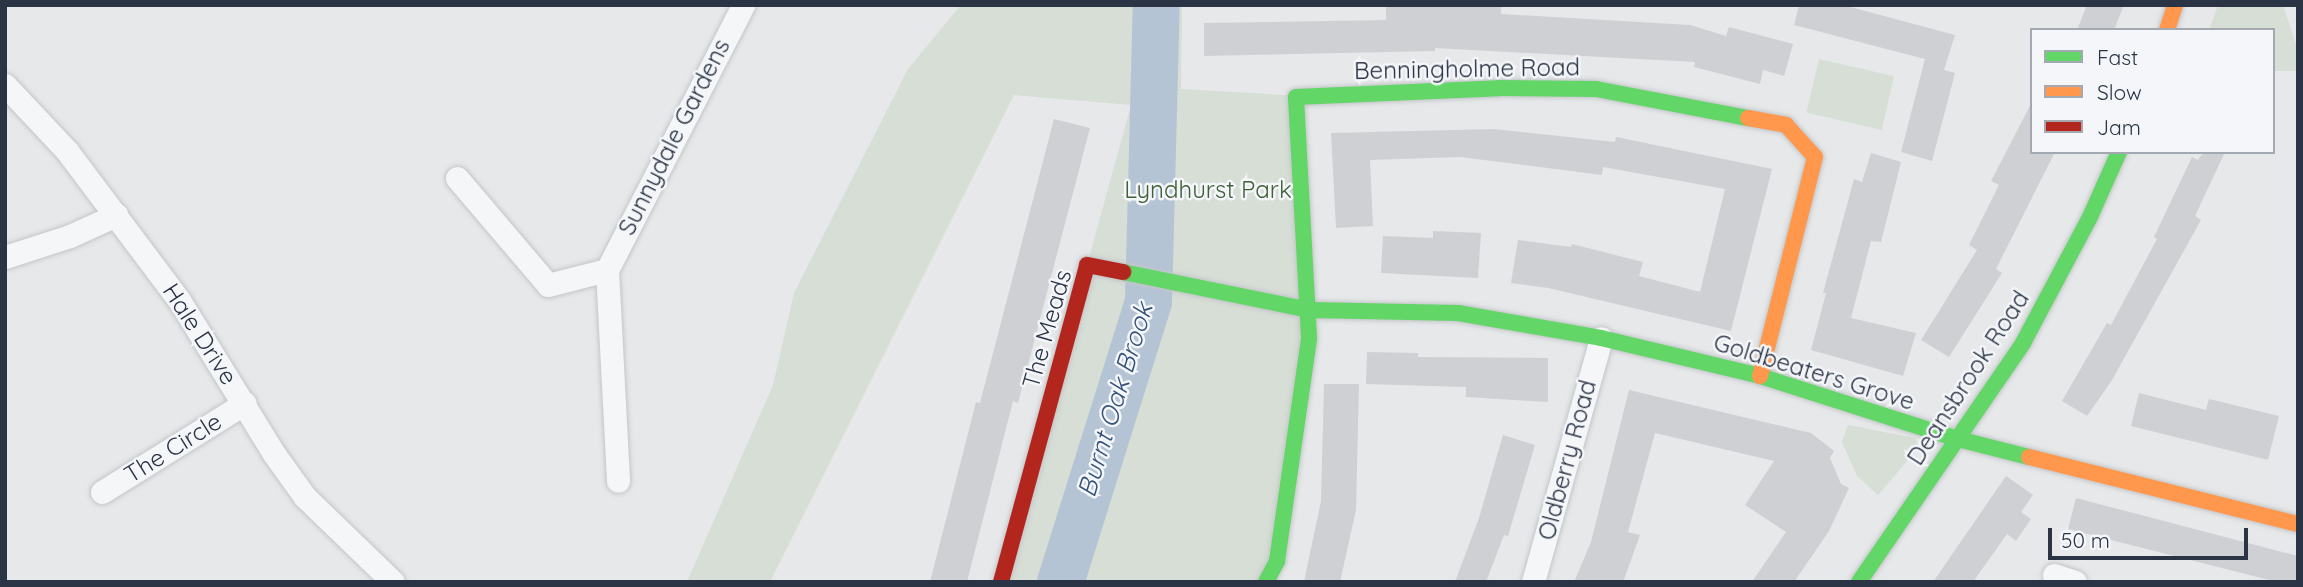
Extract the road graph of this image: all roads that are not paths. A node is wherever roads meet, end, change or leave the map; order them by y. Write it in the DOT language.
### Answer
graph roads {
  1 [pos="2175,5"];
  2 [pos="735,9"];
  3 [pos="2168,28"];
  4 [pos="5,85"];
  5 [pos="2118,154"];
  6 [pos="457,178"];
  7 [pos="116,215"];
  8 [pos="5,257"];
  9 [pos="607,270"];
  10 [pos="1310,310"];
  11 [pos="1601,338"];
  12 [pos="1760,376"];
  13 [pos="245,403"];
  14 [pos="1958,439"];
  15 [pos="618,481"];
  16 [pos="102,492"];
  17 [pos="2298,524"];
  18 [pos="393,582"];
  19 [pos="1001,582"];
  20 [pos="1266,582"];
  21 [pos="1533,582"];
  22 [pos="1859,582"];
  1 -- 3 [label="street"];
  2 -- 9 [label="street, Sunnydale Gardens"];
  4 -- 7 [label="street, Hale Drive"];
  5 -- 14 [label="street, Deansbrook Road"];
  6 -- 9 [label="street"];
  7 -- 8 [label="street"];
  7 -- 13 [label="street, Hale Drive"];
  9 -- 15 [label="street"];
  10 -- 11 [label="street, Goldbeaters Grove"];
  10 -- 12 [label="street, Benningholme Road"];
  10 -- 19 [label="street, The Meads"];
  10 -- 20 [label="street"];
  11 -- 12 [label="street, Goldbeaters Grove"];
  11 -- 21 [label="street, Oldberry Road"];
  12 -- 14 [label="street, Goldbeaters Grove"];
  13 -- 16 [label="street, The Circle"];
  13 -- 18 [label="street, Hale Drive"];
  14 -- 17 [label="street, Goldbeaters Grove"];
  14 -- 22 [label="street, Deansbrook Road"];
}
